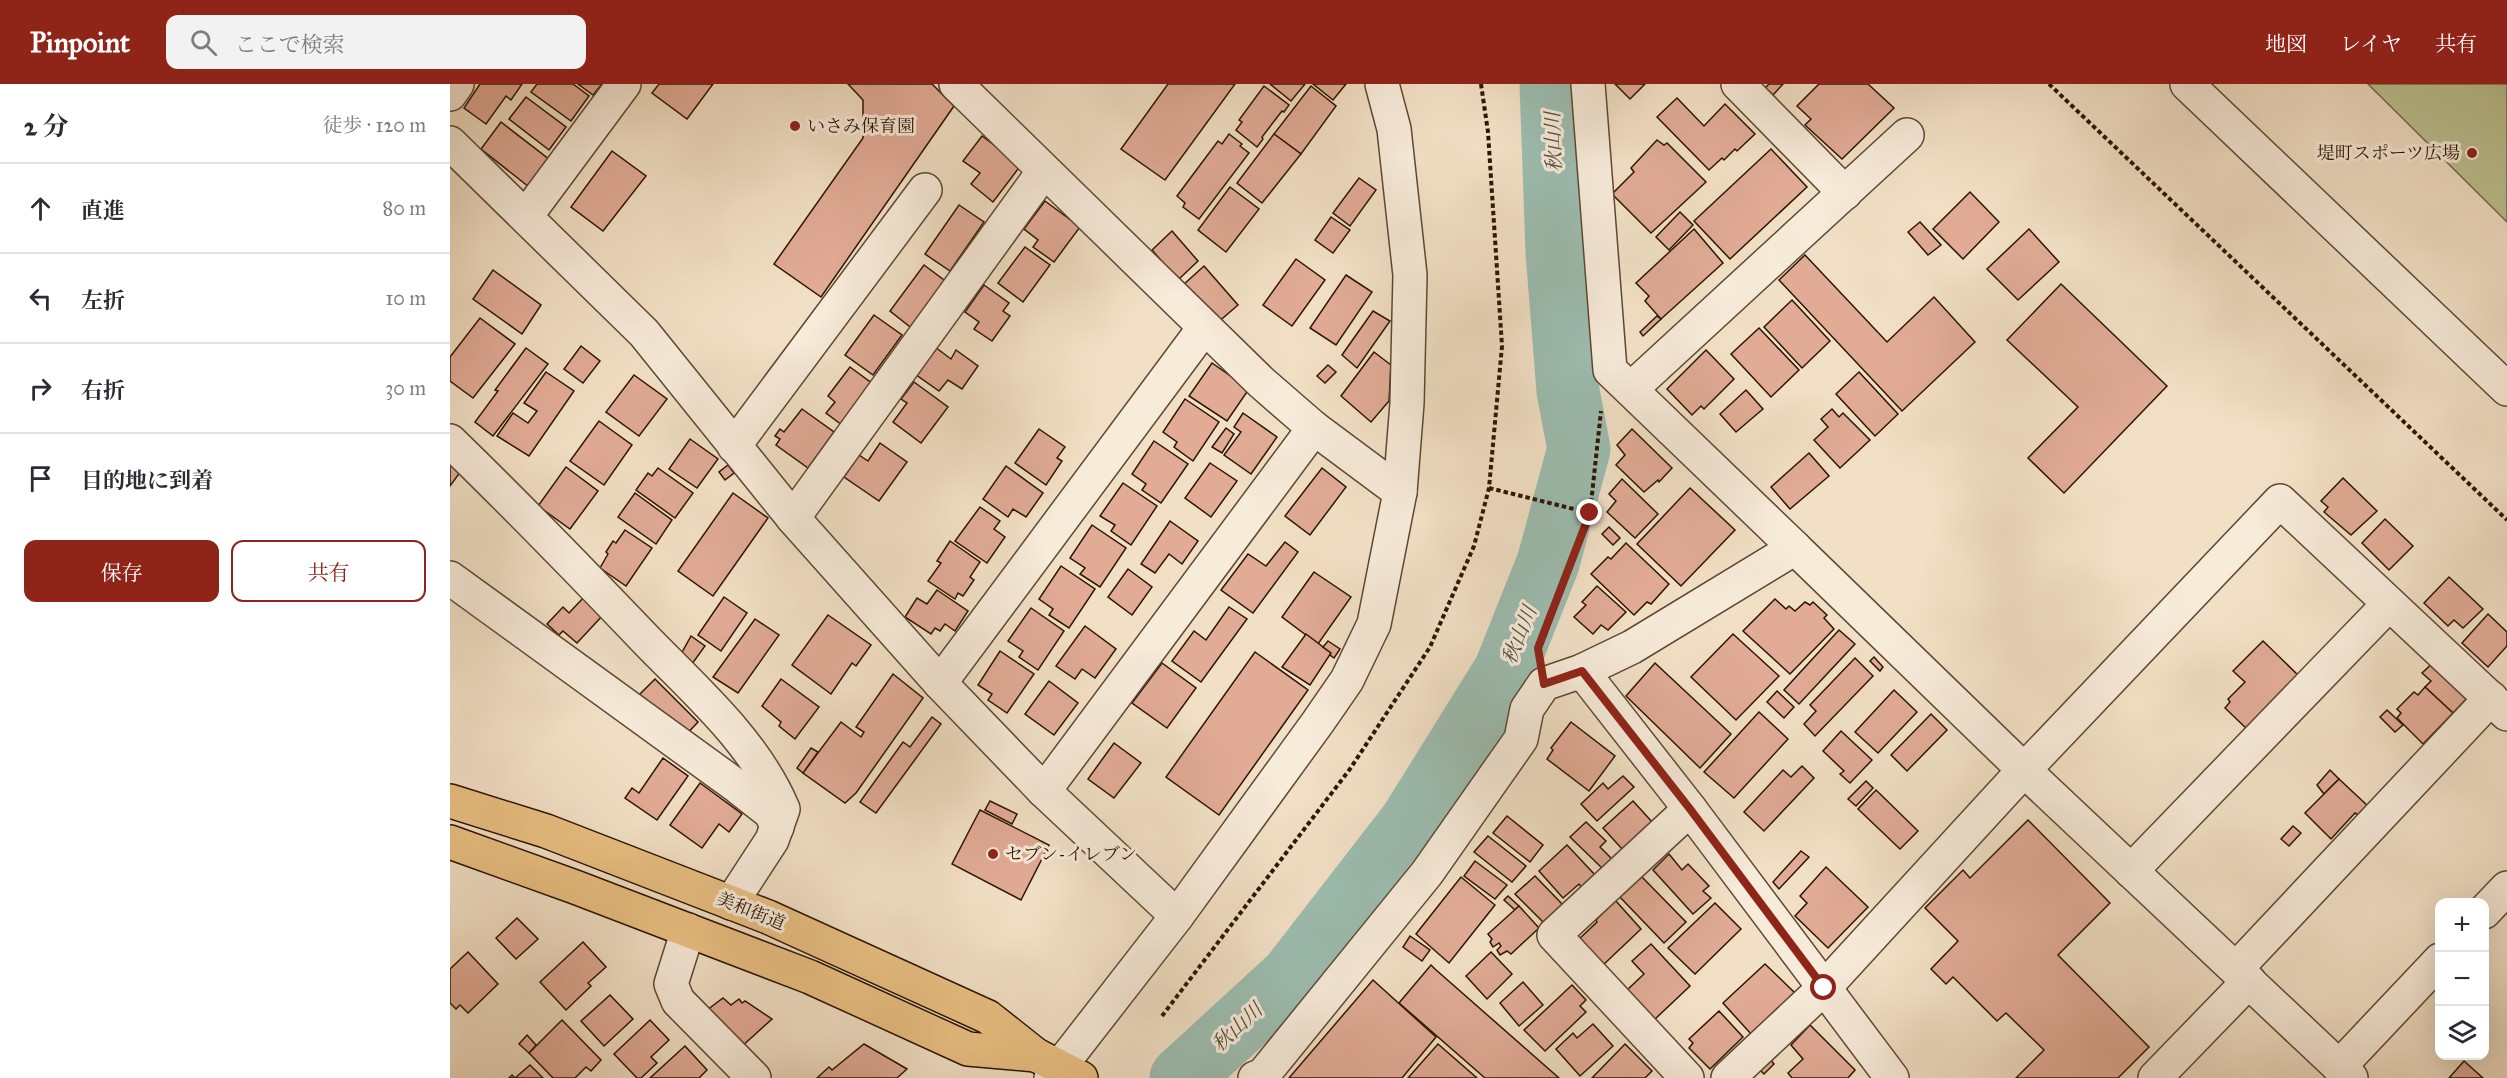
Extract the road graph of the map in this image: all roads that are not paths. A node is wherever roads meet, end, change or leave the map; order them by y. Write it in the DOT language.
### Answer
graph roads {
  1 [pos="457,84"];
  2 [pos="624,84"];
  3 [pos="956,84"];
  4 [pos="1382,84"];
  5 [pos="1588,84"];
  6 [pos="1738,84"];
  7 [pos="2187,84"];
  8 [pos="450,94"];
  9 [pos="1907,135"];
  10 [pos="450,143"];
  11 [pos="1044,171"];
  12 [pos="925,190"];
  13 [pos="1845,193"];
  14 [pos="526,216"];
  15 [pos="1204,328"];
  16 [pos="1621,379"];
  17 [pos="2507,389"];
  18 [pos="1314,428"];
  19 [pos="450,441"];
  20 [pos="734,446"];
  21 [pos="1400,492"];
  22 [pos="793,518"];
  23 [pos="1795,548"];
  24 [pos="450,578"];
  25 [pos="2389,604"];
  26 [pos="1582,671"];
  27 [pos="940,683"];
  28 [pos="2499,706"];
  29 [pos="2024,770"];
  30 [pos="1044,791"];
  31 [pos="450,801"];
  32 [pos="1690,809"];
  33 [pos="777,827"];
  34 [pos="450,842"];
  35 [pos="2131,871"];
  36 [pos="2507,888"];
  37 [pos="731,903"];
  38 [pos="2489,907"];
  39 [pos="1177,916"];
  40 [pos="688,930"];
  41 [pos="2435,965"];
  42 [pos="2242,975"];
  43 [pos="1824,988"];
  44 [pos="1057,1070"];
  45 [pos="2345,1073"];
  46 [pos="754,1078"];
  47 [pos="1255,1078"];
  48 [pos="1687,1078"];
  49 [pos="1728,1078"];
  50 [pos="1893,1078"];
  51 [pos="2155,1078"];
  1 -- 8 [label="street"];
  2 -- 14 [label="street"];
  3 -- 11 [label="street"];
  4 -- 21 [label="street"];
  5 -- 16 [label="street"];
  6 -- 13 [label="street"];
  7 -- 17 [label="street"];
  9 -- 13 [label="street"];
  10 -- 14 [label="street"];
  11 -- 15 [label="street"];
  11 -- 22 [label="street"];
  12 -- 20 [label="street"];
  13 -- 16 [label="street"];
  14 -- 20 [label="street"];
  15 -- 18 [label="street"];
  15 -- 27 [label="street"];
  16 -- 23 [label="street"];
  18 -- 21 [label="street"];
  18 -- 30 [label="street"];
  19 -- 33 [label="street"];
  20 -- 22 [label="street"];
  21 -- 39 [label="street"];
  22 -- 27 [label="street"];
  23 -- 26 [label="street"];
  23 -- 29 [label="street"];
  24 -- 33 [label="street"];
  25 -- 28 [label="street"];
  25 -- 29 [label="street"];
  25 -- 35 [label="street"];
  26 -- 32 [label="street"];
  26 -- 47 [label="street"];
  27 -- 30 [label="street"];
  28 -- 42 [label="street"];
  29 -- 35 [label="street"];
  29 -- 43 [label="street"];
  30 -- 39 [label="street"];
  31 -- 37 [label="main road, 美和街道"];
  32 -- 43 [label="street"];
  32 -- 48 [label="street"];
  33 -- 37 [label="street"];
  34 -- 40 [label="main road"];
  35 -- 42 [label="street"];
  36 -- 38 [label="street"];
  37 -- 44 [label="main road, 美和街道"];
  39 -- 44 [label="street"];
  40 -- 44 [label="main road"];
  40 -- 46 [label="street"];
  41 -- 45 [label="street"];
  42 -- 45 [label="street"];
  42 -- 51 [label="street"];
  43 -- 49 [label="street"];
  43 -- 50 [label="street"];
}
